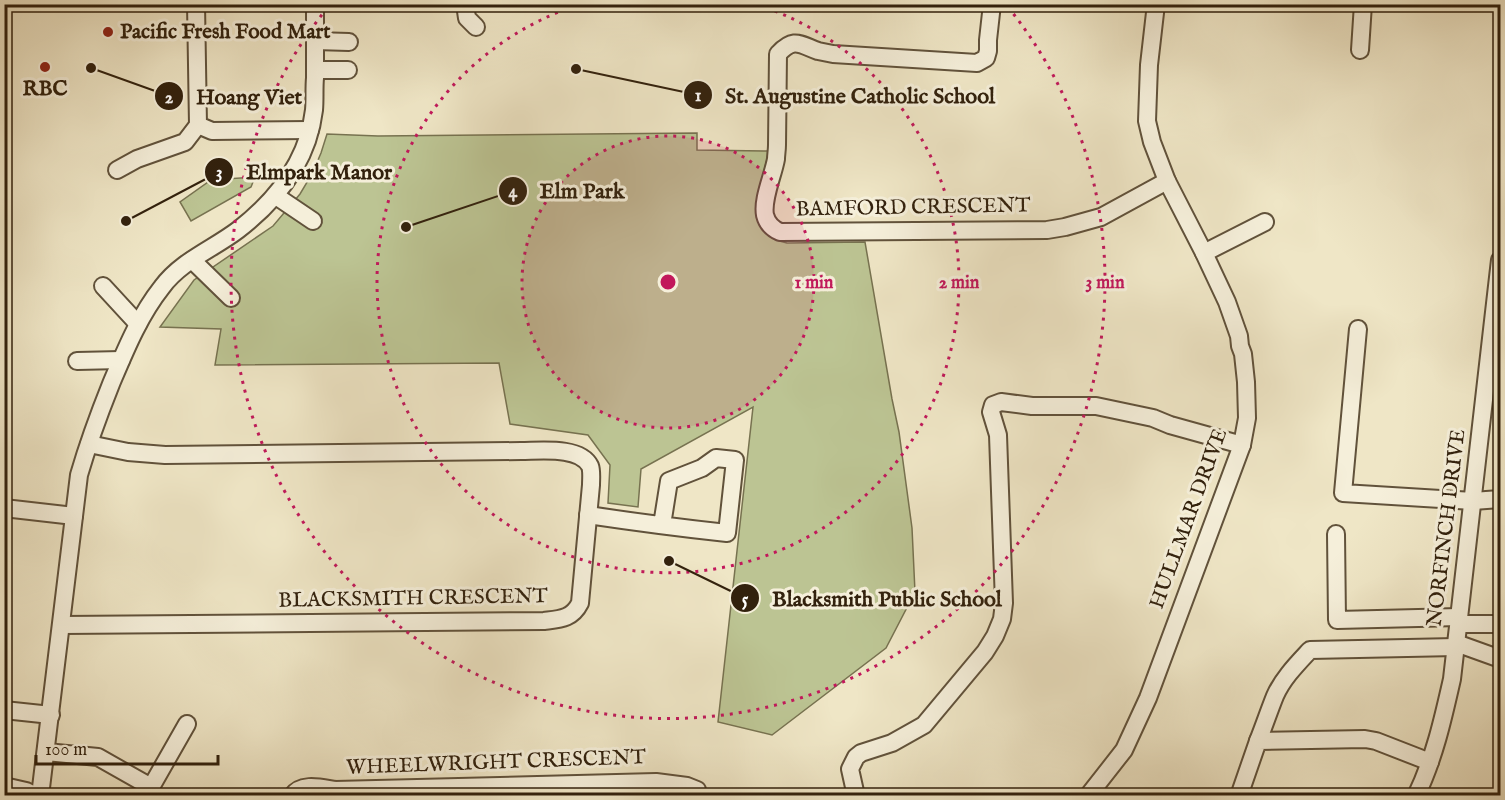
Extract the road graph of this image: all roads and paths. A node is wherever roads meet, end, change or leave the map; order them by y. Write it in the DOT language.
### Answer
graph roads {
  1 [pos="196,4"];
  2 [pos="315,4"];
  3 [pos="465,4"];
  4 [pos="992,4"];
  5 [pos="1156,4"];
  6 [pos="1363,4"];
  7 [pos="476,27"];
  8 [pos="315,41"];
  9 [pos="349,42"];
  10 [pos="1360,50"];
  11 [pos="315,70"];
  12 [pos="348,70"];
  13 [pos="198,125"];
  14 [pos="310,130"];
  15 [pos="117,170"];
  16 [pos="1167,180"];
  17 [pos="276,196"];
  18 [pos="313,221"];
  19 [pos="1265,222"];
  20 [pos="1204,253"];
  21 [pos="192,260"];
  22 [pos="1500,260"];
  23 [pos="1500,265"];
  24 [pos="104,286"];
  25 [pos="231,298"];
  26 [pos="1498,307"];
  27 [pos="138,324"];
  28 [pos="1497,328"];
  29 [pos="1358,329"];
  30 [pos="121,360"];
  31 [pos="77,361"];
  32 [pos="1483,410"];
  33 [pos="1500,413"];
  34 [pos="89,444"];
  35 [pos="1242,445"];
  36 [pos="1500,499"];
  37 [pos="1473,501"];
  38 [pos="4,508"];
  39 [pos="588,515"];
  40 [pos="74,516"];
  41 [pos="662,525"];
  42 [pos="1336,534"];
  43 [pos="1459,620"];
  44 [pos="1500,624"];
  45 [pos="62,625"];
  46 [pos="1456,645"];
  47 [pos="1500,657"];
  48 [pos="4,710"];
  49 [pos="51,715"];
  50 [pos="187,724"];
  51 [pos="1258,741"];
  52 [pos="46,752"];
  53 [pos="1430,762"];
  54 [pos="4,786"];
  55 [pos="149,791"];
  56 [pos="36,795"];
  57 [pos="40,795"];
  58 [pos="292,795"];
  59 [pos="699,795"];
  60 [pos="856,795"];
  61 [pos="1088,795"];
  62 [pos="1239,795"];
  63 [pos="1422,795"];
  1 -- 13 [label="street"];
  2 -- 8 [label="street"];
  3 -- 7 [label="street"];
  4 -- 16 [label="street, BAMFORD CRESCENT"];
  5 -- 16 [label="street, HULLMAR DRIVE"];
  6 -- 10 [label="street"];
  8 -- 9 [label="street"];
  8 -- 11 [label="street"];
  11 -- 12 [label="street"];
  11 -- 14 [label="street"];
  13 -- 14 [label="street"];
  13 -- 15 [label="street"];
  14 -- 17 [label="street"];
  16 -- 20 [label="street, HULLMAR DRIVE"];
  17 -- 18 [label="street"];
  17 -- 21 [label="street"];
  19 -- 20 [label="street"];
  20 -- 35 [label="street, HULLMAR DRIVE"];
  21 -- 25 [label="street"];
  21 -- 27 [label="street"];
  22 -- 23 [label="street, NORFINCH DRIVE"];
  23 -- 26 [label="street, NORFINCH DRIVE"];
  24 -- 27 [label="street"];
  26 -- 28 [label="street, NORFINCH DRIVE"];
  27 -- 30 [label="street"];
  28 -- 32 [label="street, NORFINCH DRIVE"];
  29 -- 37 [label="street"];
  30 -- 31 [label="street"];
  30 -- 34 [label="street"];
  32 -- 33 [label="street"];
  32 -- 37 [label="street, NORFINCH DRIVE"];
  34 -- 39 [label="street, BLACKSMITH CRESCENT"];
  34 -- 40 [label="street"];
  35 -- 60 [label="street"];
  35 -- 61 [label="street, HULLMAR DRIVE"];
  36 -- 37 [label="street"];
  37 -- 43 [label="street, NORFINCH DRIVE"];
  38 -- 40 [label="street"];
  39 -- 41 [label="street"];
  39 -- 45 [label="street, BLACKSMITH CRESCENT"];
  40 -- 45 [label="street"];
  41 -- 41 [label="street"];
  42 -- 43 [label="street"];
  43 -- 44 [label="street"];
  43 -- 46 [label="street, NORFINCH DRIVE"];
  45 -- 49 [label="street"];
  46 -- 47 [label="street"];
  46 -- 51 [label="street"];
  46 -- 53 [label="street, NORFINCH DRIVE"];
  48 -- 49 [label="street"];
  49 -- 52 [label="street"];
  50 -- 55 [label="street"];
  51 -- 53 [label="street"];
  51 -- 62 [label="street"];
  52 -- 55 [label="street"];
  52 -- 57 [label="street"];
  53 -- 63 [label="street, NORFINCH DRIVE"];
  54 -- 56 [label="street"];
  58 -- 59 [label="street, WHEELWRIGHT CRESCENT"];
}
